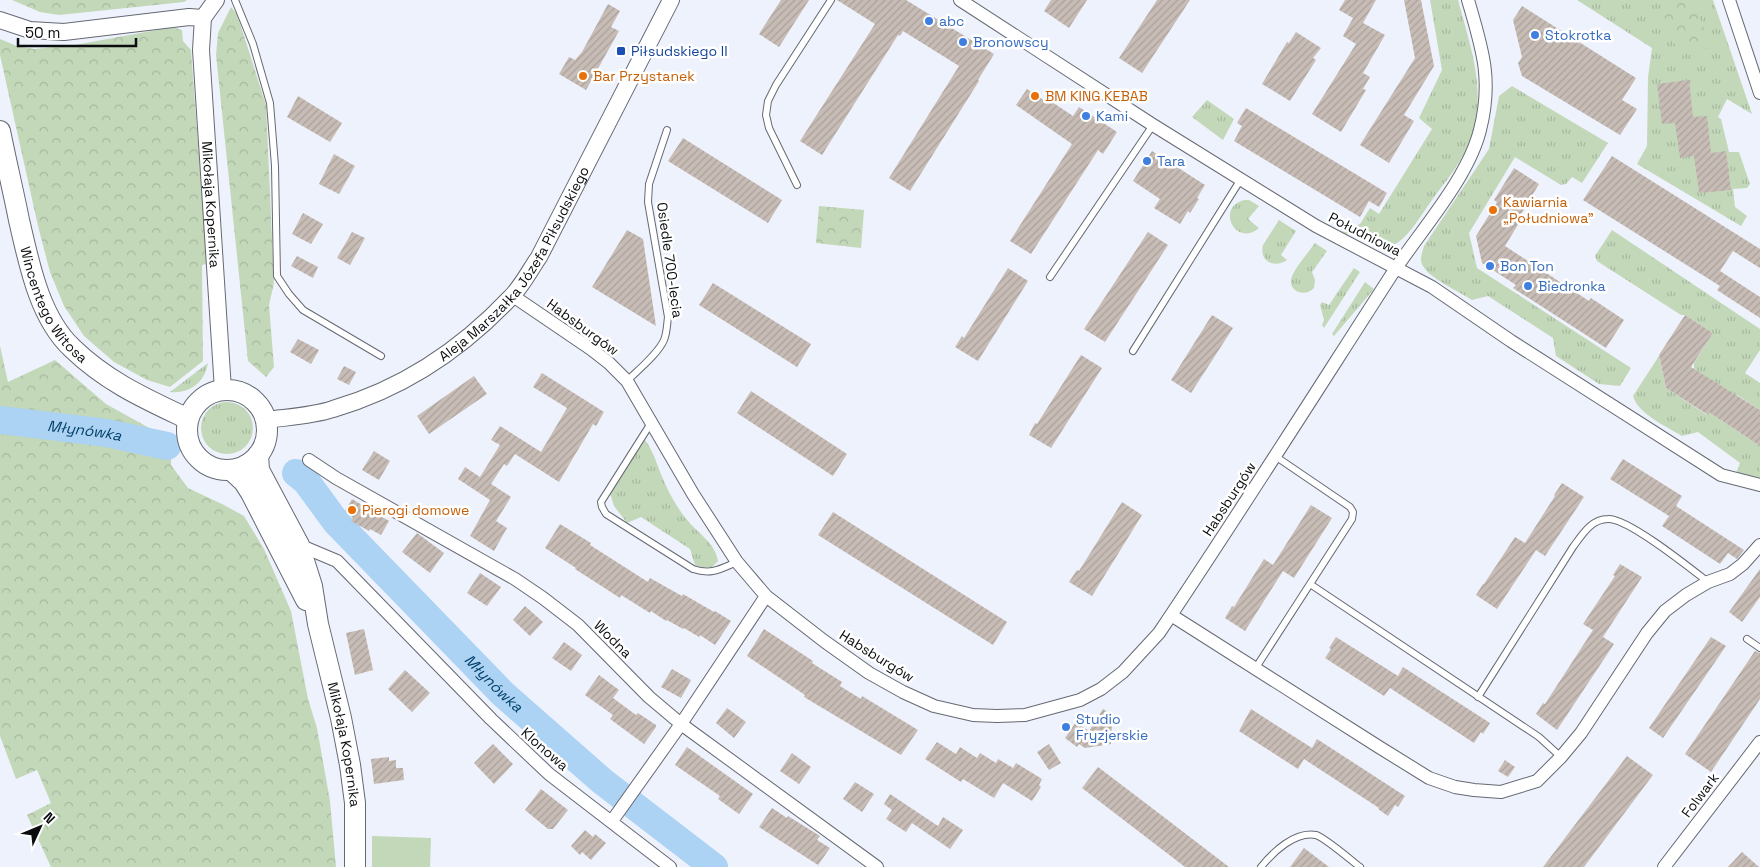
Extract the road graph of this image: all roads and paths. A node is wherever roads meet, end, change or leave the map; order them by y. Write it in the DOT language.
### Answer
graph roads {
  1 [pos="216,0"];
  2 [pos="236,0"];
  3 [pos="671,0"];
  4 [pos="831,0"];
  5 [pos="960,0"];
  6 [pos="1468,0"];
  7 [pos="1729,0"];
  8 [pos="203,18"];
  9 [pos="0,20"];
  10 [pos="1760,93"];
  11 [pos="1153,125"];
  12 [pos="667,130"];
  13 [pos="0,131"];
  14 [pos="1241,179"];
  15 [pos="797,185"];
  16 [pos="1397,267"];
  17 [pos="1050,277"];
  18 [pos="512,296"];
  19 [pos="1133,351"];
  20 [pos="381,356"];
  21 [pos="626,381"];
  22 [pos="223,390"];
  23 [pos="188,419"];
  24 [pos="266,420"];
  25 [pos="652,422"];
  26 [pos="258,455"];
  27 [pos="1275,456"];
  28 [pos="309,460"];
  29 [pos="231,470"];
  30 [pos="1760,485"];
  31 [pos="299,545"];
  32 [pos="1760,546"];
  33 [pos="737,562"];
  34 [pos="1708,582"];
  35 [pos="1310,584"];
  36 [pos="766,596"];
  37 [pos="1171,615"];
  38 [pos="318,624"];
  39 [pos="1747,639"];
  40 [pos="1760,648"];
  41 [pos="1255,668"];
  42 [pos="1478,697"];
  43 [pos="681,724"];
  44 [pos="1760,742"];
  45 [pos="1561,757"];
  46 [pos="612,821"];
  47 [pos="355,867"];
  48 [pos="670,867"];
  49 [pos="877,867"];
  50 [pos="1262,867"];
  51 [pos="1360,867"];
  52 [pos="1664,867"];
  1 -- 8 [label="street"];
  2 -- 20 [label="lane"];
  3 -- 18 [label="street, Aleja Marszałka Józefa Piłsudskiego"];
  4 -- 15 [label="lane"];
  5 -- 11 [label="street, Południowa"];
  6 -- 16 [label="street, Habsburgów"];
  7 -- 10 [label="street"];
  8 -- 9 [label="street"];
  8 -- 22 [label="street, Mikołaja Kopernika"];
  11 -- 14 [label="street, Południowa"];
  11 -- 17 [label="lane"];
  12 -- 21 [label="lane, Osiedle 700-lecia"];
  13 -- 23 [label="main road, Wincentego Witosa"];
  14 -- 16 [label="street, Południowa"];
  14 -- 19 [label="lane"];
  16 -- 27 [label="street, Habsburgów"];
  16 -- 30 [label="street, Południowa"];
  18 -- 21 [label="street, Habsburgów"];
  18 -- 24 [label="street, Aleja Marszałka Józefa Piłsudskiego"];
  21 -- 25 [label="street, Habsburgów"];
  22 -- 23 [label="main road"];
  22 -- 24 [label="main road"];
  23 -- 29 [label="main road"];
  24 -- 26 [label="main road"];
  25 -- 33 [label="street, Habsburgów"];
  25 -- 33 [label="lane"];
  26 -- 29 [label="main road"];
  26 -- 31 [label="main road, Mikołaja Kopernika"];
  27 -- 35 [label="lane"];
  27 -- 37 [label="street, Habsburgów"];
  28 -- 43 [label="street, Wodna"];
  29 -- 38 [label="main road, Mikołaja Kopernika"];
  31 -- 38 [label="main road, Mikołaja Kopernika"];
  31 -- 46 [label="street, Klonowa"];
  32 -- 34 [label="street"];
  33 -- 36 [label="street, Habsburgów"];
  34 -- 42 [label="lane"];
  34 -- 45 [label="street"];
  35 -- 41 [label="lane"];
  35 -- 42 [label="lane"];
  36 -- 37 [label="street, Habsburgów"];
  36 -- 43 [label="street"];
  37 -- 41 [label="street"];
  38 -- 47 [label="main road, Mikołaja Kopernika"];
  39 -- 40 [label="lane"];
  41 -- 45 [label="street"];
  42 -- 45 [label="lane"];
  43 -- 46 [label="street"];
  43 -- 49 [label="street, Wodna"];
  44 -- 52 [label="street, Folwark"];
  46 -- 48 [label="street, Klonowa"];
  50 -- 51 [label="lane"];
}
